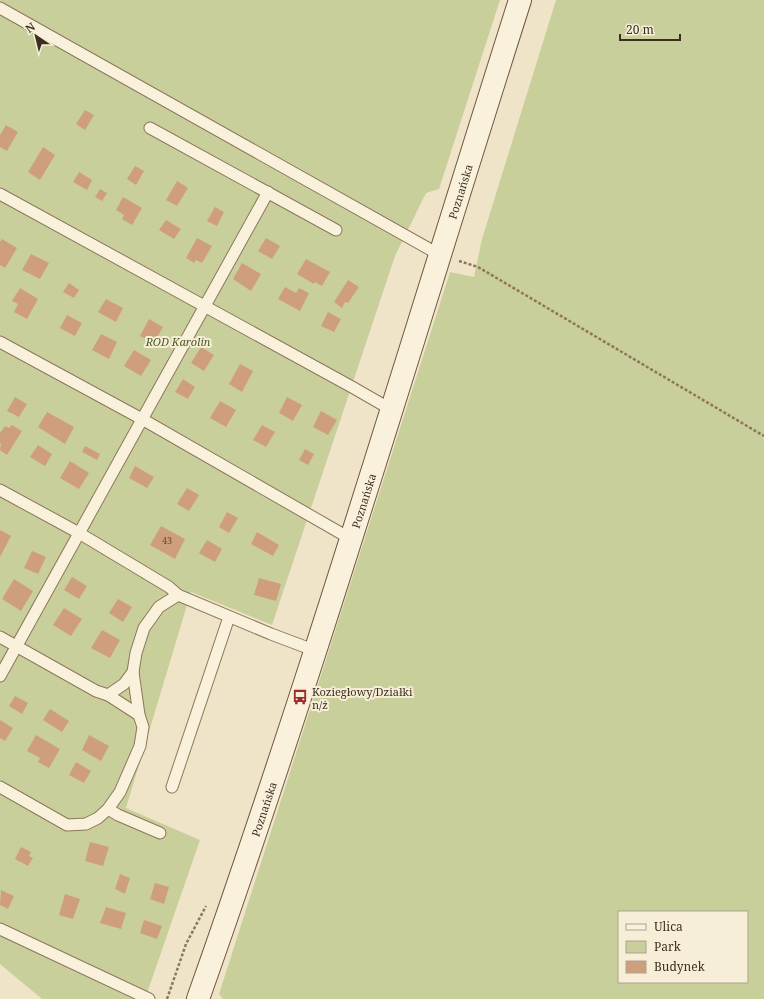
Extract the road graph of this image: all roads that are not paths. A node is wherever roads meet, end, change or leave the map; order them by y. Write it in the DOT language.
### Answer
graph roads {
  1 [pos="520,0"];
  2 [pos="0,8"];
  3 [pos="150,128"];
  4 [pos="268,192"];
  5 [pos="0,194"];
  6 [pos="336,230"];
  7 [pos="440,255"];
  8 [pos="204,306"];
  9 [pos="0,342"];
  10 [pos="392,410"];
  11 [pos="142,419"];
  12 [pos="0,490"];
  13 [pos="79,533"];
  14 [pos="351,539"];
  15 [pos="178,595"];
  16 [pos="229,617"];
  17 [pos="0,637"];
  18 [pos="17,646"];
  19 [pos="316,651"];
  20 [pos="133,672"];
  21 [pos="0,676"];
  22 [pos="108,695"];
  23 [pos="139,715"];
  24 [pos="0,787"];
  25 [pos="172,787"];
  26 [pos="108,809"];
  27 [pos="160,833"];
  28 [pos="0,929"];
  29 [pos="149,999"];
  30 [pos="198,999"];
  1 -- 7 [label="street, Poznańska"];
  2 -- 7 [label="lane"];
  3 -- 4 [label="lane"];
  4 -- 6 [label="lane"];
  4 -- 8 [label="lane"];
  5 -- 8 [label="lane"];
  7 -- 10 [label="street, Poznańska"];
  8 -- 10 [label="lane"];
  8 -- 11 [label="lane"];
  9 -- 11 [label="lane"];
  10 -- 14 [label="street, Poznańska"];
  11 -- 13 [label="lane"];
  11 -- 14 [label="lane"];
  12 -- 13 [label="lane"];
  13 -- 15 [label="lane"];
  13 -- 18 [label="lane"];
  14 -- 19 [label="street, Poznańska"];
  15 -- 16 [label="lane"];
  15 -- 20 [label="lane"];
  16 -- 19 [label="lane"];
  16 -- 25 [label="lane"];
  17 -- 18 [label="lane"];
  18 -- 21 [label="lane"];
  18 -- 22 [label="lane"];
  19 -- 30 [label="street, Poznańska"];
  20 -- 22 [label="lane"];
  20 -- 23 [label="lane"];
  22 -- 23 [label="lane"];
  23 -- 26 [label="lane"];
  24 -- 26 [label="lane"];
  26 -- 27 [label="lane"];
  28 -- 29 [label="lane"];
}
